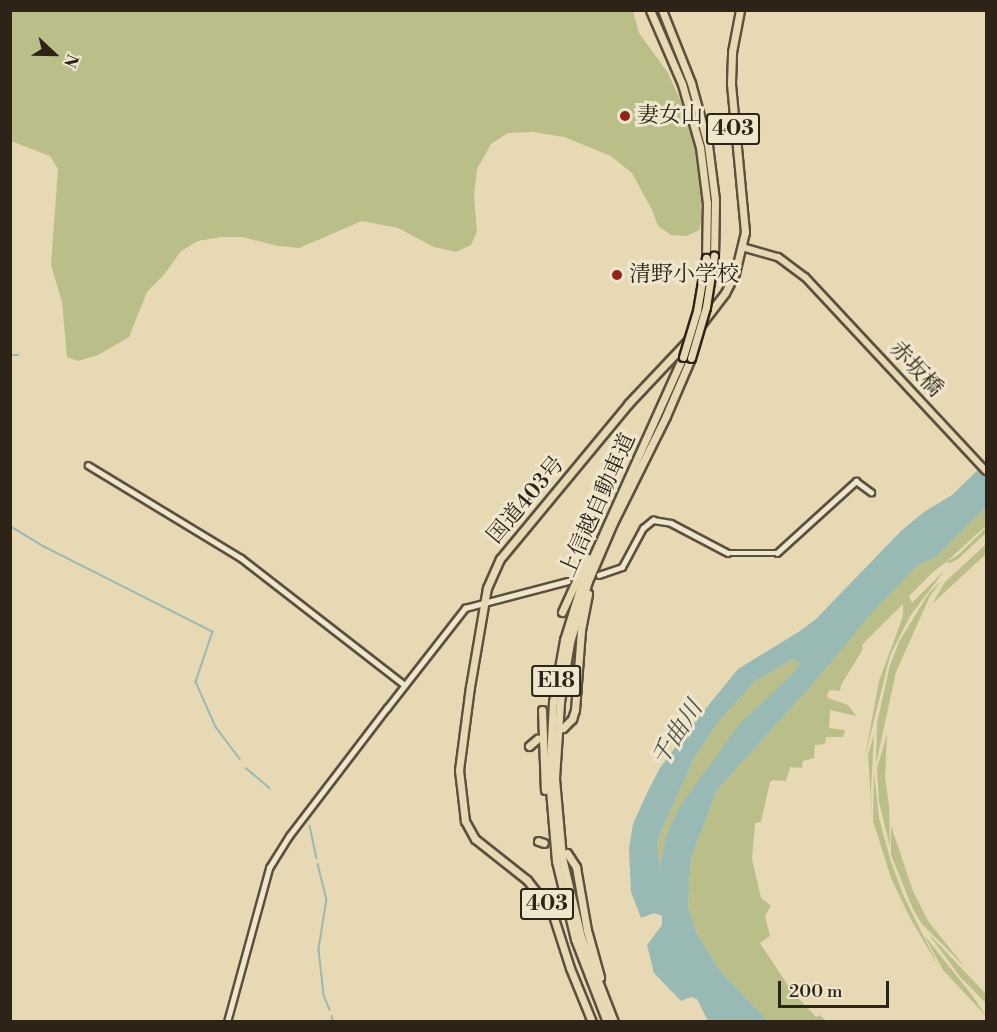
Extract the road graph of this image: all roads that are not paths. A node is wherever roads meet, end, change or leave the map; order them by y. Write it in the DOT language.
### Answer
graph roads {
  1 [pos="650,10"];
  2 [pos="662,10"];
  3 [pos="740,10"];
  4 [pos="742,247"];
  5 [pos="687,358"];
  6 [pos="88,465"];
  7 [pos="987,471"];
  8 [pos="628,477"];
  9 [pos="871,492"];
  10 [pos="613,523"];
  11 [pos="599,575"];
  12 [pos="568,581"];
  13 [pos="484,603"];
  14 [pos="562,612"];
  15 [pos="405,685"];
  16 [pos="543,710"];
  17 [pos="562,728"];
  18 [pos="537,739"];
  19 [pos="529,746"];
  20 [pos="567,853"];
  21 [pos="556,861"];
  22 [pos="227,1022"];
  23 [pos="592,1022"];
  24 [pos="607,1022"];
  25 [pos="615,1022"];
  1 -- 5 [label="highway, 上信越自動車道 / E18, bridge"];
  2 -- 5 [label="highway, 上信越自動車道 / E18, bridge"];
  3 -- 4 [label="highway, 国道403号 / 403"];
  4 -- 7 [label="main road, 赤坂橋"];
  4 -- 13 [label="highway, 国道403号 / 403"];
  5 -- 8 [label="highway, 上信越自動車道 / E18"];
  5 -- 10 [label="highway, 上信越自動車道 / E18"];
  6 -- 15 [label="street"];
  8 -- 14 [label="highway"];
  8 -- 21 [label="highway, 上信越自動車道 / E18"];
  9 -- 11 [label="street"];
  10 -- 17 [label="highway"];
  10 -- 25 [label="highway, 上信越自動車道 / E18"];
  12 -- 13 [label="street"];
  13 -- 15 [label="street"];
  13 -- 23 [label="highway, 国道403号 / 403"];
  15 -- 22 [label="street"];
  16 -- 21 [label="highway"];
  18 -- 19 [label="highway"];
  20 -- 25 [label="highway"];
  21 -- 24 [label="highway, 上信越自動車道 / E18"];
}
